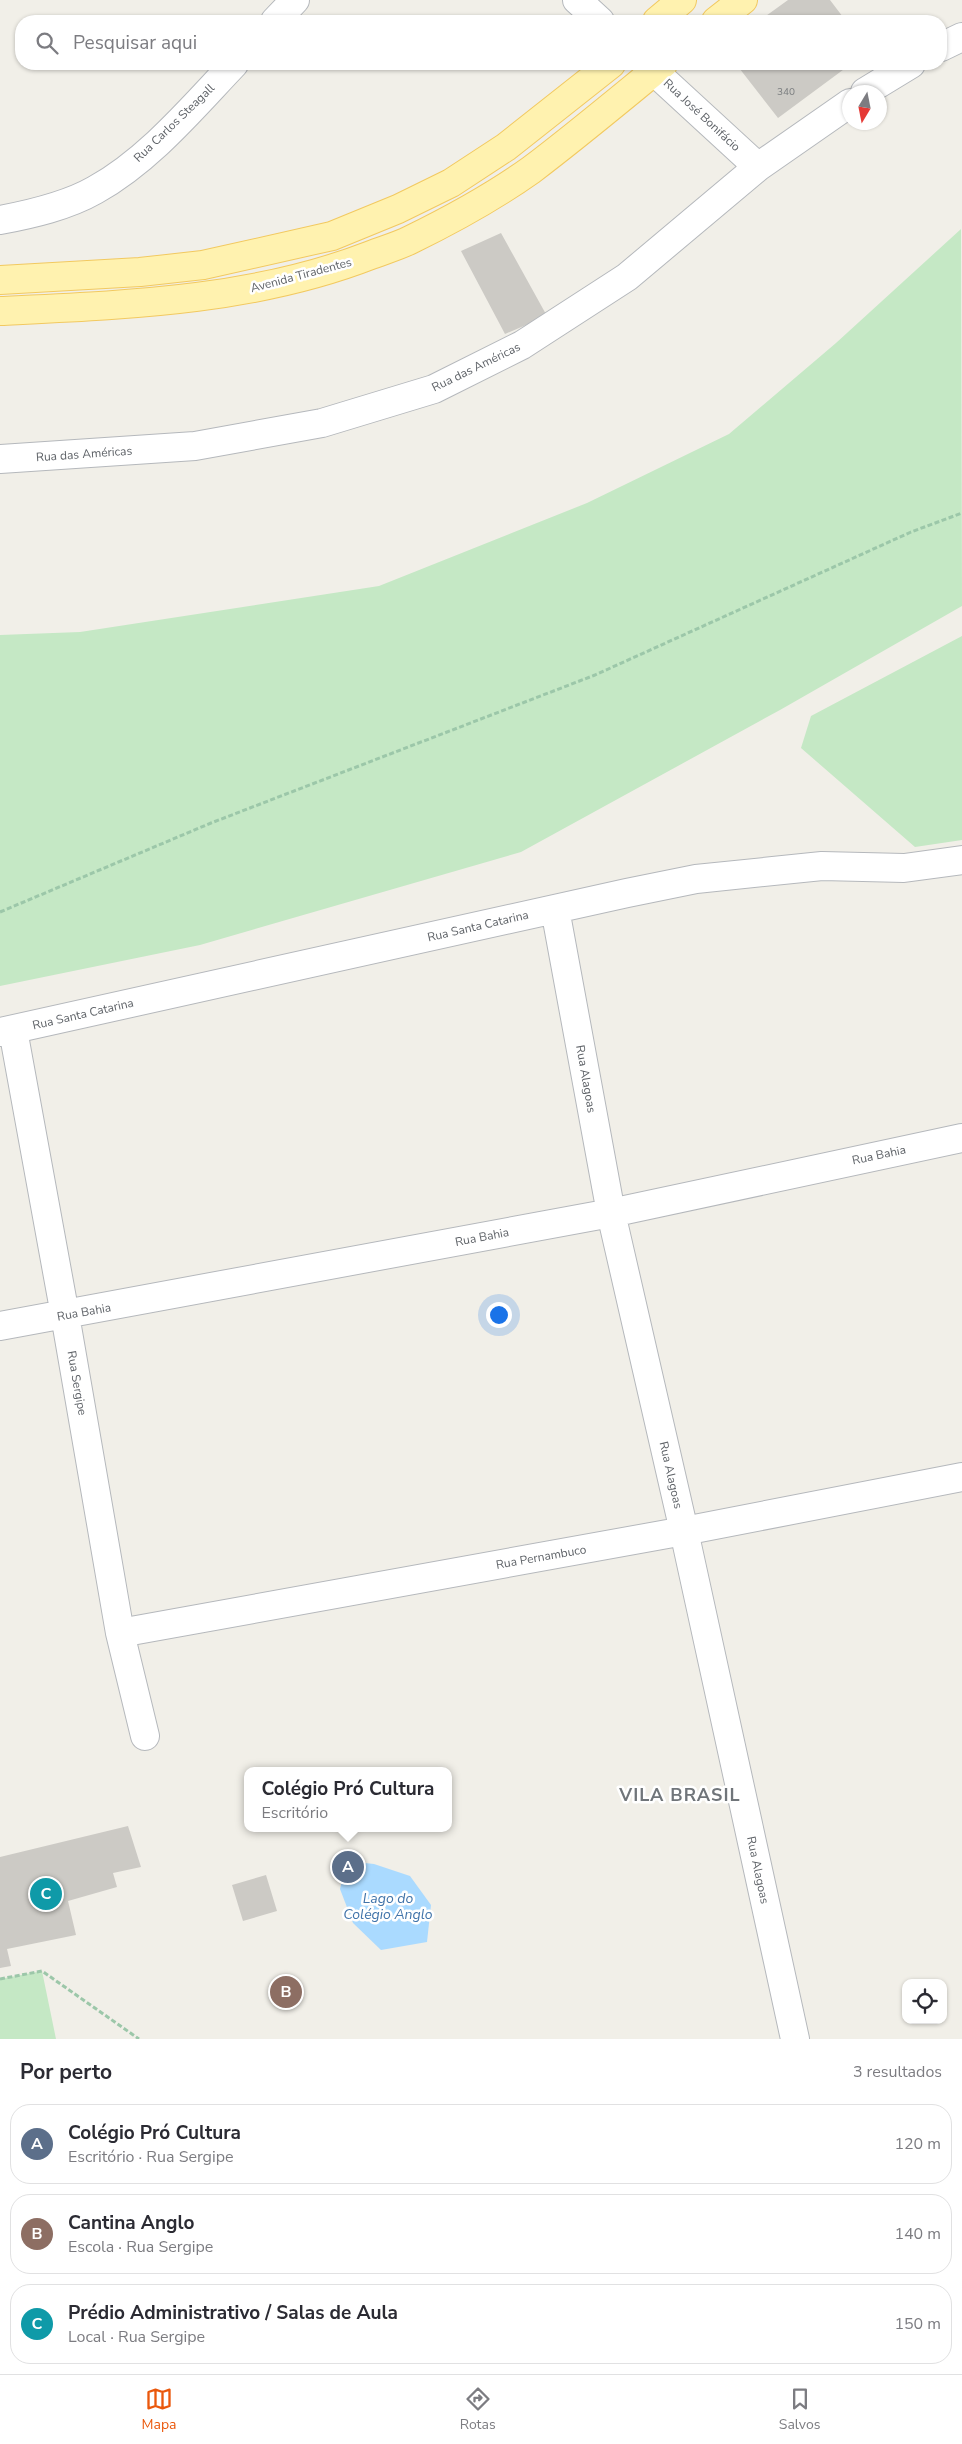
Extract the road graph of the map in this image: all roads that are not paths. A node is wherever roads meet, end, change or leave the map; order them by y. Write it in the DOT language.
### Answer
graph roads {
  1 [pos="295,0"];
  2 [pos="577,0"];
  3 [pos="682,0"];
  4 [pos="743,0"];
  5 [pos="281,15"];
  6 [pos="593,15"];
  7 [pos="664,15"];
  8 [pos="724,15"];
  9 [pos="962,37"];
  10 [pos="947,43"];
  11 [pos="228,70"];
  12 [pos="602,70"];
  13 [pos="649,70"];
  14 [pos="658,70"];
  15 [pos="901,70"];
  16 [pos="876,85"];
  17 [pos="842,109"];
  18 [pos="758,167"];
  19 [pos="0,220"];
  20 [pos="0,280"];
  21 [pos="0,311"];
  22 [pos="0,460"];
  23 [pos="962,860"];
  24 [pos="555,909"];
  25 [pos="6,1031"];
  26 [pos="962,1138"];
  27 [pos="611,1213"];
  28 [pos="65,1315"];
  29 [pos="0,1326"];
  30 [pos="962,1477"];
  31 [pos="684,1531"];
  32 [pos="120,1634"];
  33 [pos="145,1736"];
  34 [pos="795,2039"];
  1 -- 5 [label="street"];
  2 -- 6 [label="street"];
  3 -- 7 [label="main road"];
  4 -- 8 [label="main road"];
  9 -- 10 [label="street"];
  11 -- 19 [label="street, Rua Carlos Steagall"];
  12 -- 20 [label="main road"];
  13 -- 21 [label="main road, Avenida Tiradentes"];
  14 -- 18 [label="street, Rua José Bonifácio"];
  15 -- 16 [label="street"];
  17 -- 18 [label="street, Rua das Américas"];
  18 -- 22 [label="street, Rua das Américas"];
  23 -- 24 [label="street, Rua Santa Catarina"];
  24 -- 25 [label="street, Rua Santa Catarina"];
  24 -- 27 [label="street, Rua Alagoas"];
  25 -- 28 [label="street, Rua Sergipe"];
  26 -- 27 [label="street, Rua Bahia"];
  27 -- 28 [label="street, Rua Bahia"];
  27 -- 31 [label="street, Rua Alagoas"];
  28 -- 29 [label="street, Rua Bahia"];
  28 -- 32 [label="street, Rua Sergipe"];
  30 -- 31 [label="street, Rua Pernambuco"];
  31 -- 32 [label="street, Rua Pernambuco"];
  31 -- 34 [label="street, Rua Alagoas"];
  32 -- 33 [label="street, Rua Sergipe"];
}
